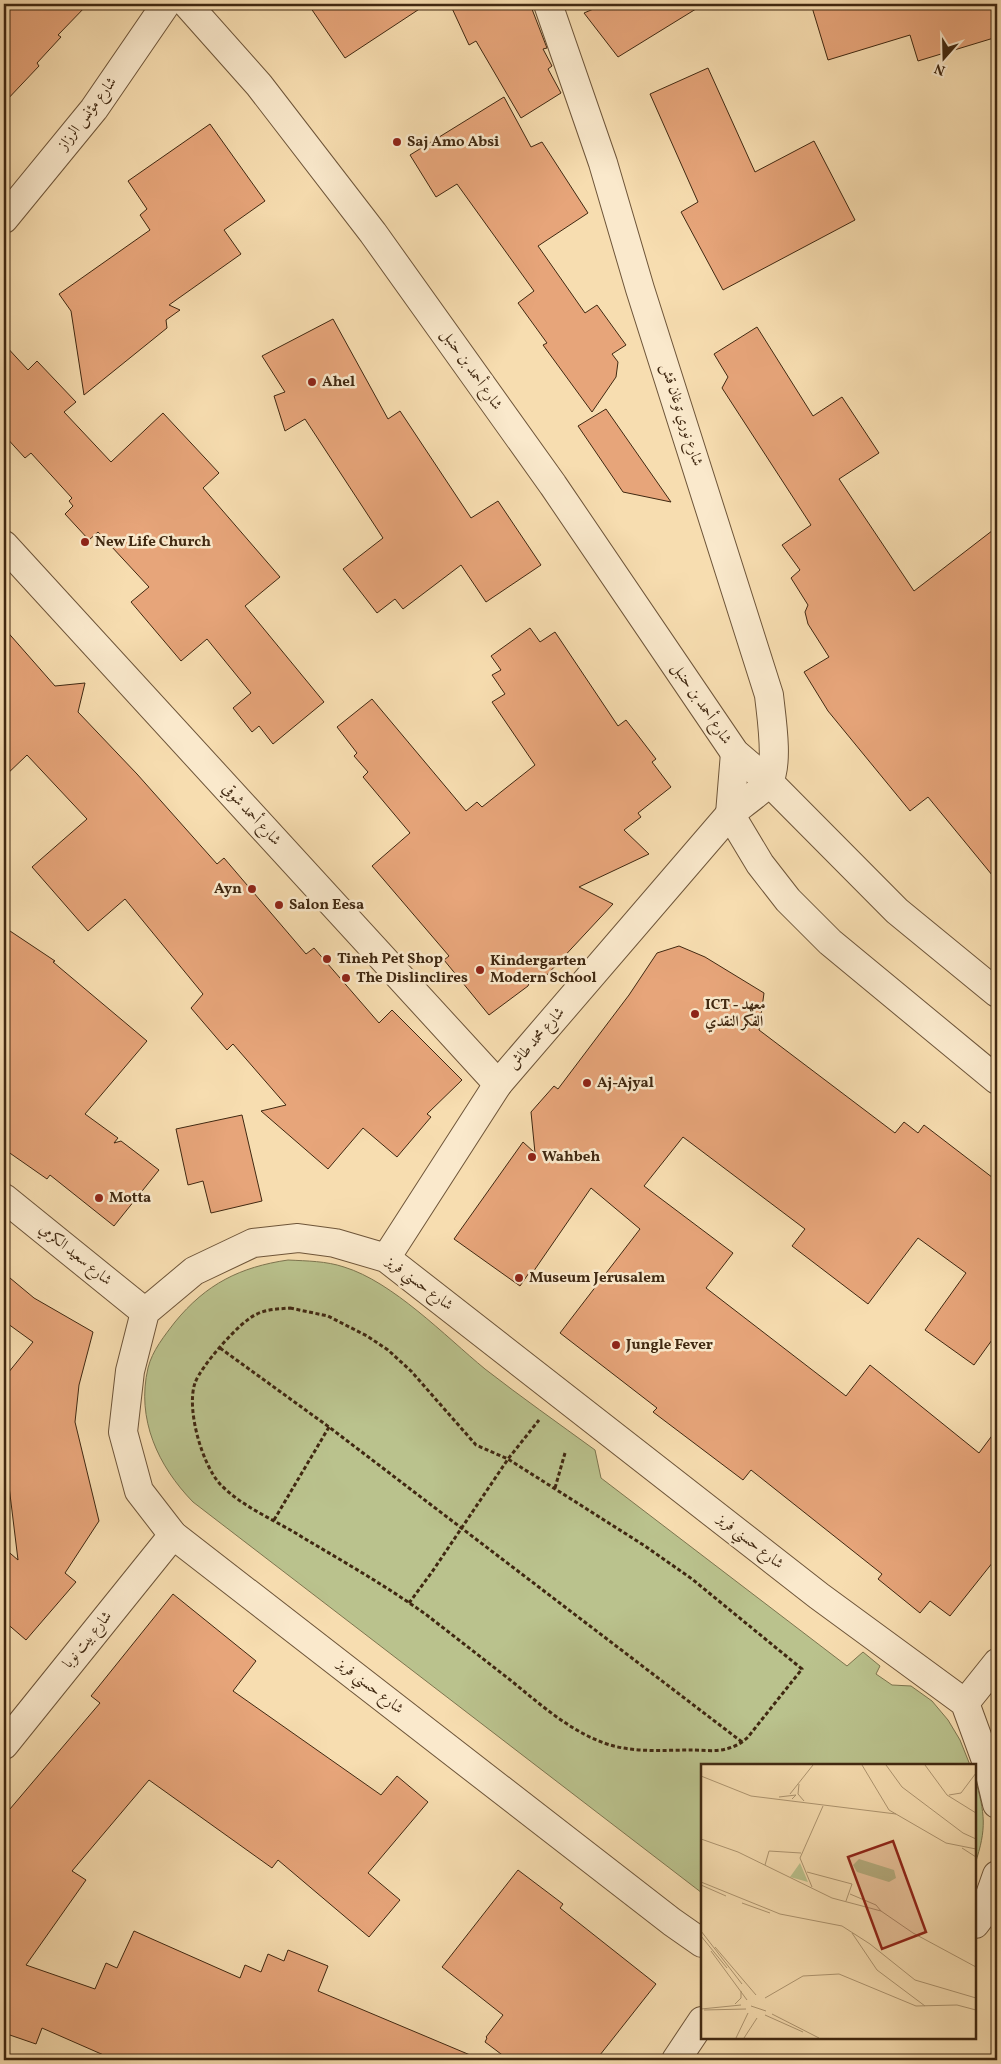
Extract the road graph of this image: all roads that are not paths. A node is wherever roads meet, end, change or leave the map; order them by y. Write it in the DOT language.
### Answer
graph roads {
  1 [pos="166,4"];
  2 [pos="186,4"];
  3 [pos="548,4"];
  4 [pos="4,219"];
  5 [pos="4,546"];
  6 [pos="735,752"];
  7 [pos="769,782"];
  8 [pos="730,814"];
  9 [pos="997,993"];
  10 [pos="996,1077"];
  11 [pos="498,1084"];
  12 [pos="4,1198"];
  13 [pos="386,1258"];
  14 [pos="146,1312"];
  15 [pos="172,1535"];
  16 [pos="997,1663"];
  17 [pos="965,1703"];
  18 [pos="4,1745"];
  19 [pos="997,1804"];
  20 [pos="997,1875"];
  21 [pos="985,1919"];
  22 [pos="701,1942"];
  23 [pos="701,2022"];
  24 [pos="676,2060"];
  1 -- 4 [label="street, شارع مؤنس الرزاز"];
  2 -- 6 [label="street, شارع أحمد بن حنبل"];
  3 -- 7 [label="street, شارع نوري توغان قش"];
  5 -- 11 [label="street, شارع أحمد شوقي"];
  6 -- 7 [label="street, شارع أحمد بن حنبل"];
  6 -- 8 [label="street, شارع أحمد بن حنبل"];
  7 -- 8 [label="street"];
  7 -- 9 [label="street, شارع أحمد بن حنبل"];
  8 -- 10 [label="street"];
  8 -- 11 [label="street, شارع محمد طاش"];
  11 -- 13 [label="street, شارع محمد طاش"];
  12 -- 14 [label="street, شارع سعيد الكرمي"];
  13 -- 14 [label="street, شارع حسني فريز"];
  13 -- 17 [label="street, شارع حسني فريز"];
  14 -- 15 [label="street, شارع حسني فريز"];
  15 -- 18 [label="street, شارع بيت نوبا"];
  15 -- 22 [label="street, شارع حسني فريز"];
  16 -- 17 [label="street"];
  17 -- 19 [label="street"];
  20 -- 21 [label="street"];
  23 -- 24 [label="street"];
}
